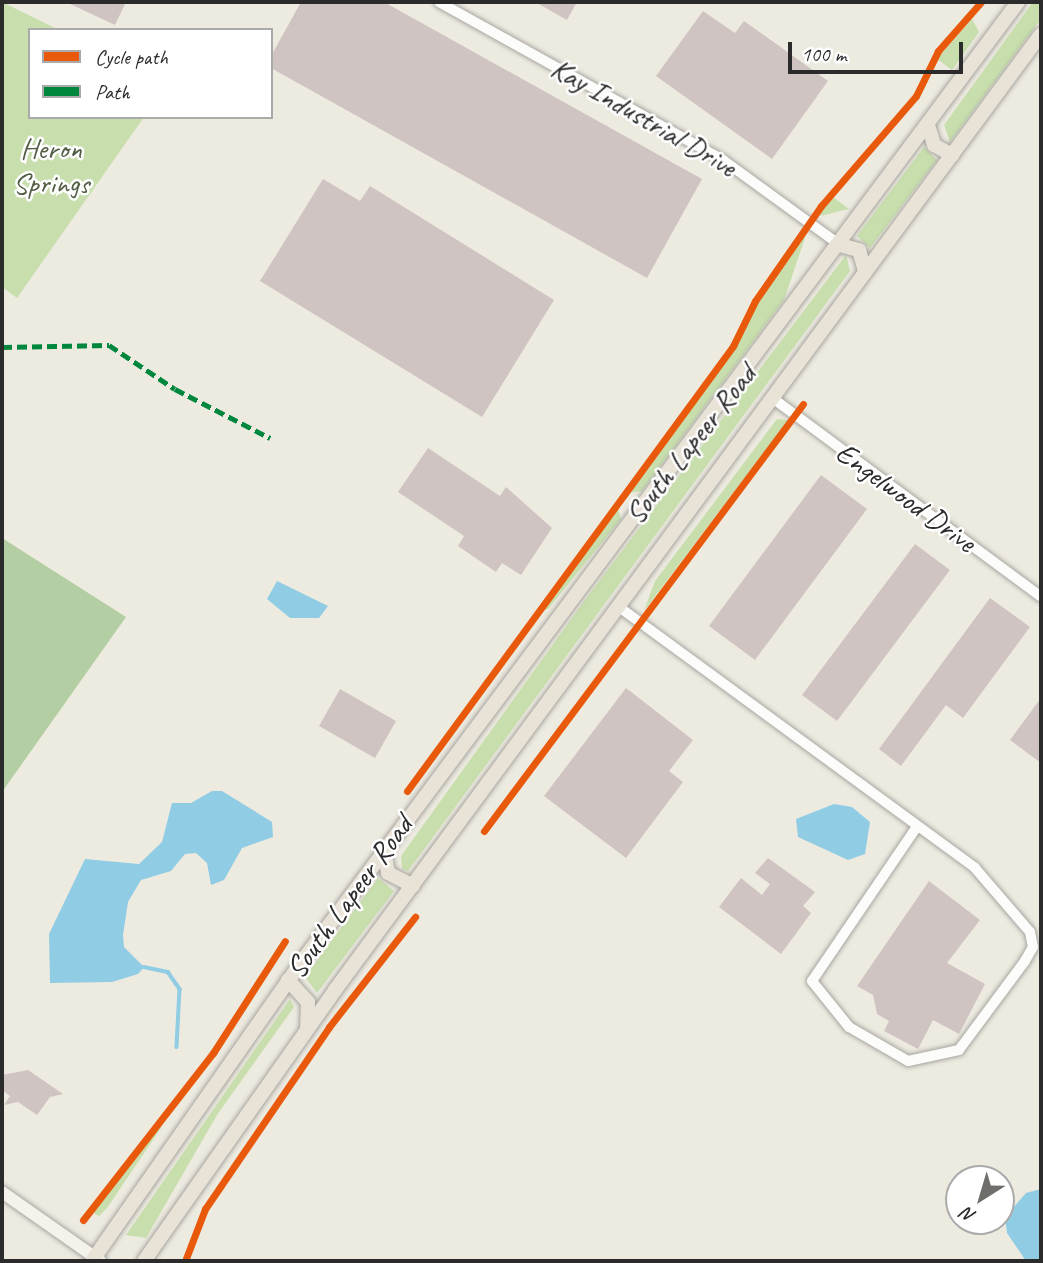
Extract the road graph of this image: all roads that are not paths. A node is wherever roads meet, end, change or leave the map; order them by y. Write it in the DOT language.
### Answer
graph roads {
  1 [pos="439,2"];
  2 [pos="1018,2"];
  3 [pos="1041,34"];
  4 [pos="928,125"];
  5 [pos="952,155"];
  6 [pos="840,245"];
  7 [pos="865,271"];
  8 [pos="771,397"];
  9 [pos="1041,597"];
  10 [pos="619,607"];
  11 [pos="916,828"];
  12 [pos="384,850"];
  13 [pos="413,886"];
  14 [pos="288,980"];
  15 [pos="307,1028"];
  16 [pos="2,1192"];
  17 [pos="96,1260"];
  18 [pos="144,1261"];
  1 -- 6 [label="street, Kay Industrial Drive"];
  2 -- 4 [label="main road, South Lapeer Road"];
  3 -- 5 [label="main road, South Lapeer Road"];
  4 -- 5 [label="main road"];
  4 -- 6 [label="main road, South Lapeer Road"];
  5 -- 7 [label="main road, South Lapeer Road"];
  6 -- 7 [label="main road"];
  6 -- 12 [label="main road, South Lapeer Road"];
  7 -- 8 [label="main road, South Lapeer Road"];
  8 -- 9 [label="street, Engelwood Drive"];
  8 -- 10 [label="main road, South Lapeer Road"];
  10 -- 11 [label="street"];
  10 -- 13 [label="main road, South Lapeer Road"];
  11 -- 11 [label="street"];
  12 -- 13 [label="main road"];
  12 -- 14 [label="main road, South Lapeer Road"];
  13 -- 15 [label="main road, South Lapeer Road"];
  14 -- 15 [label="main road"];
  14 -- 17 [label="main road, South Lapeer Road"];
  15 -- 18 [label="main road, South Lapeer Road"];
  16 -- 17 [label="main road"];
}
